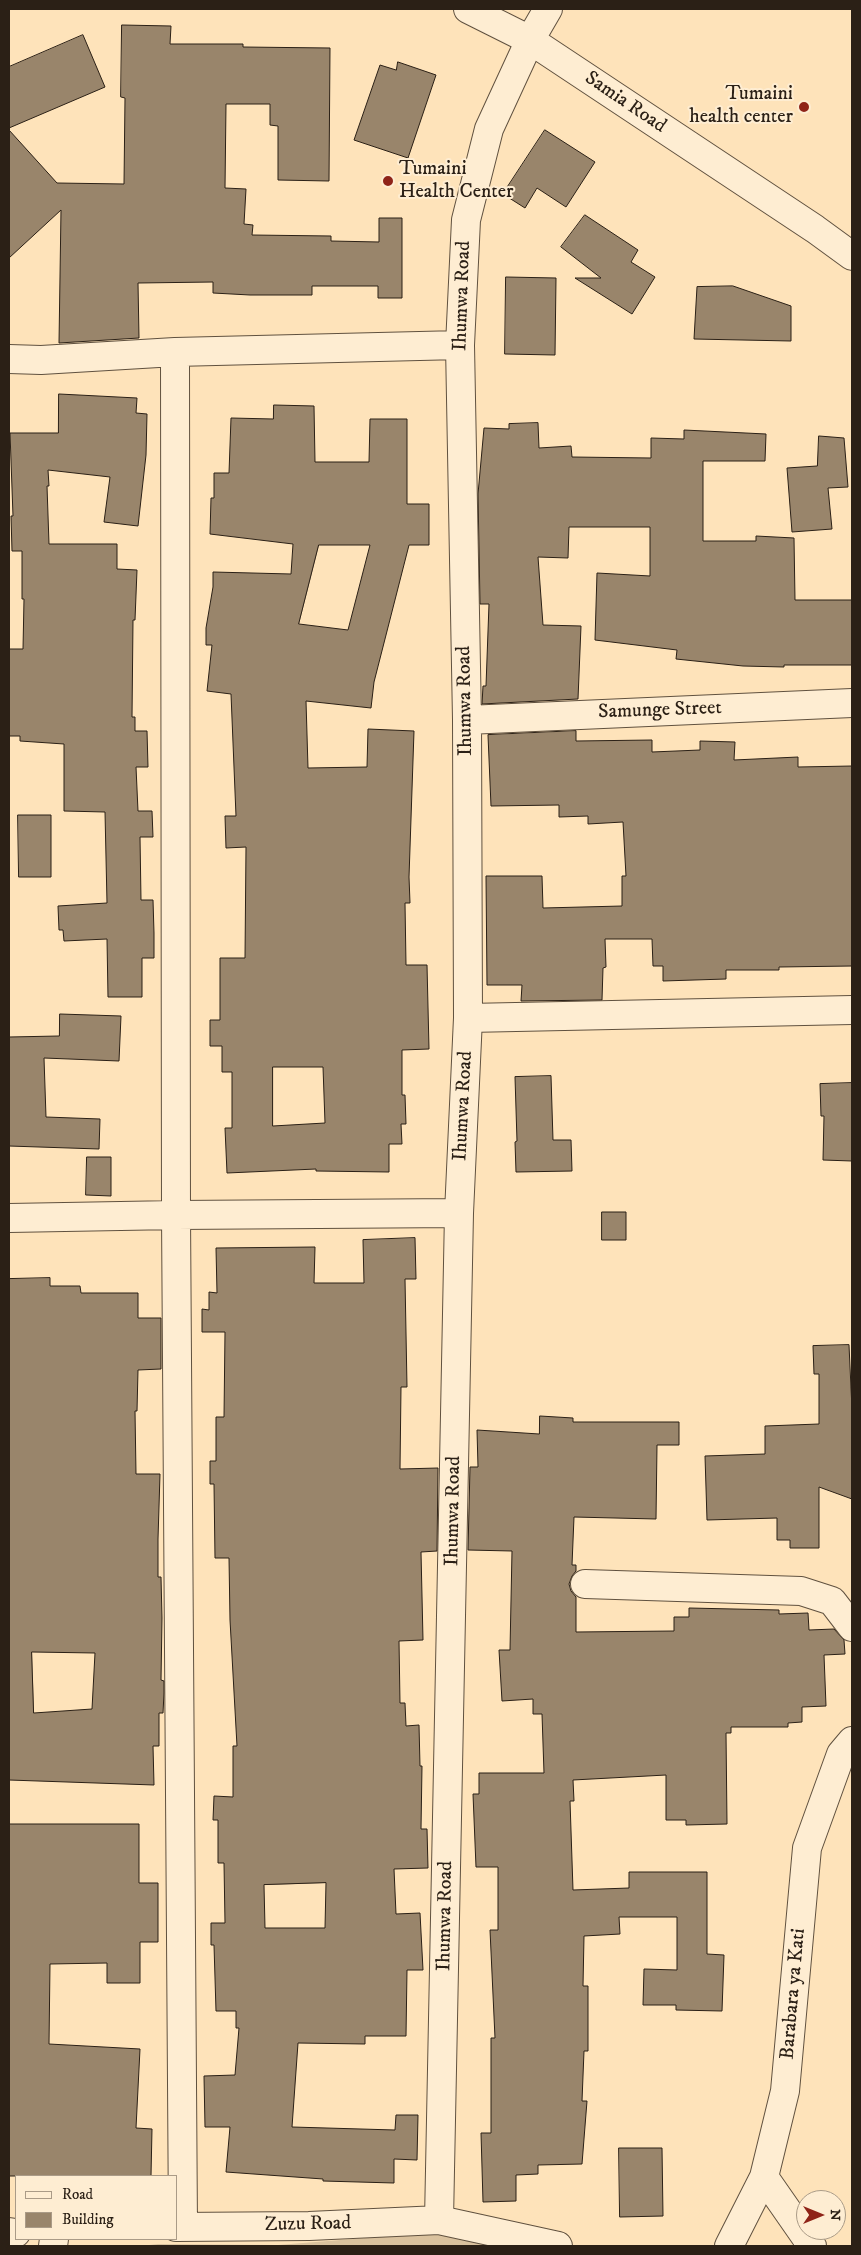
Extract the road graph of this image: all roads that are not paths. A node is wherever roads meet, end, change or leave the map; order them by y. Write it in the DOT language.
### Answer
graph roads {
  1 [pos="468,9"];
  2 [pos="548,9"];
  3 [pos="530,40"];
  4 [pos="852,256"];
  5 [pos="460,345"];
  6 [pos="175,352"];
  7 [pos="9,359"];
  8 [pos="852,703"];
  9 [pos="467,720"];
  10 [pos="852,1010"];
  11 [pos="468,1018"];
  12 [pos="459,1213"];
  13 [pos="176,1215"];
  14 [pos="9,1218"];
  15 [pos="585,1584"];
  16 [pos="852,1628"];
  17 [pos="852,1741"];
  18 [pos="764,2177"];
  19 [pos="439,2220"];
  20 [pos="179,2226"];
  21 [pos="558,2246"];
  22 [pos="729,2246"];
  23 [pos="812,2246"];
  1 -- 3 [label="street, Samia Road"];
  2 -- 3 [label="street, Ihumwa Road"];
  3 -- 4 [label="street, Samia Road"];
  3 -- 5 [label="street, Ihumwa Road"];
  5 -- 6 [label="street"];
  5 -- 9 [label="street, Ihumwa Road"];
  6 -- 7 [label="street"];
  6 -- 13 [label="street"];
  8 -- 9 [label="street, Samunge Street"];
  9 -- 11 [label="street, Ihumwa Road"];
  10 -- 11 [label="street"];
  11 -- 12 [label="street, Ihumwa Road"];
  12 -- 13 [label="street"];
  12 -- 19 [label="street, Ihumwa Road"];
  13 -- 14 [label="street"];
  13 -- 20 [label="street"];
  15 -- 16 [label="street"];
  17 -- 18 [label="street, Barabara ya Kati"];
  18 -- 22 [label="street, Barabara ya Kati"];
  18 -- 23 [label="street"];
  19 -- 20 [label="street, Zuzu Road"];
  19 -- 21 [label="street, Zuzu Road"];
}
